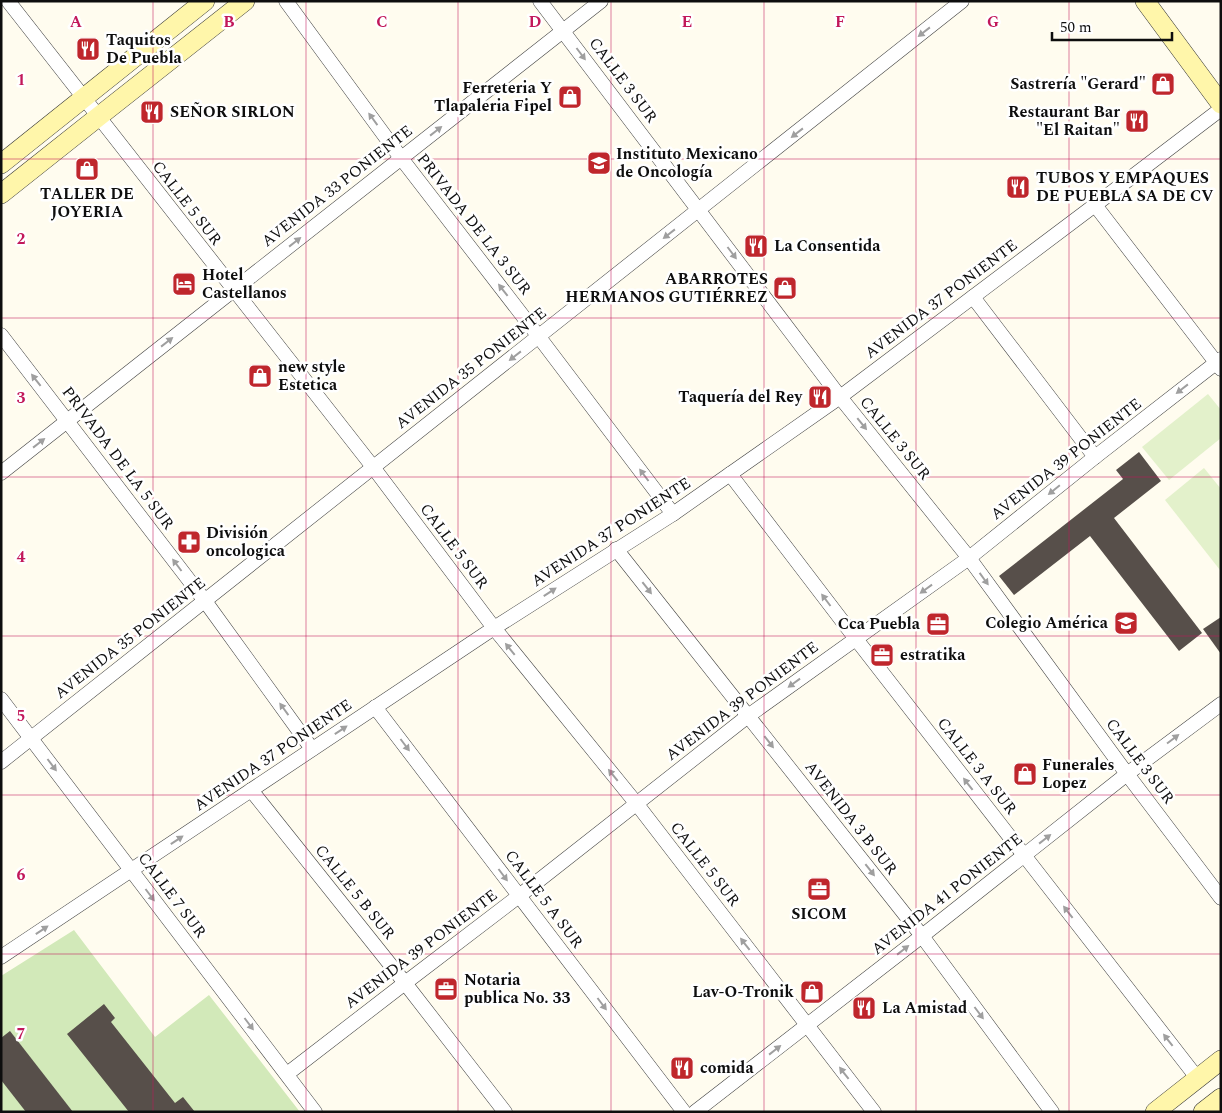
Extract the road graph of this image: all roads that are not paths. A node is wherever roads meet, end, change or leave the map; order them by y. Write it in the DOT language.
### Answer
graph roads {
  1 [pos="8,1"];
  2 [pos="205,1"];
  3 [pos="245,1"];
  4 [pos="286,1"];
  5 [pos="540,1"];
  6 [pos="601,1"];
  7 [pos="962,1"];
  8 [pos="1145,1"];
  9 [pos="563,31"];
  10 [pos="84,99"];
  11 [pos="1221,104"];
  12 [pos="1221,109"];
  13 [pos="98,117"];
  14 [pos="401,158"];
  15 [pos="1,164"];
  16 [pos="1,194"];
  17 [pos="1095,205"];
  18 [pos="699,210"];
  19 [pos="234,290"];
  20 [pos="973,297"];
  21 [pos="1,335"];
  22 [pos="539,337"];
  23 [pos="1219,364"];
  24 [pos="840,397"];
  25 [pos="68,421"];
  26 [pos="1095,457"];
  27 [pos="373,467"];
  28 [pos="1,473"];
  29 [pos="730,474"];
  30 [pos="673,514"];
  31 [pos="616,550"];
  32 [pos="969,558"];
  33 [pos="205,601"];
  34 [pos="494,628"];
  35 [pos="856,639"];
  36 [pos="1,699"];
  37 [pos="1221,704"];
  38 [pos="375,707"];
  39 [pos="748,716"];
  40 [pos="31,738"];
  41 [pos="312,749"];
  42 [pos="1,762"];
  43 [pos="1126,774"];
  44 [pos="251,790"];
  45 [pos="636,804"];
  46 [pos="1024,855"];
  47 [pos="132,871"];
  48 [pos="519,896"];
  49 [pos="1221,898"];
  50 [pos="922,936"];
  51 [pos="1,957"];
  52 [pos="404,983"];
  53 [pos="807,1025"];
  54 [pos="1221,1060"];
  55 [pos="287,1074"];
  56 [pos="1198,1079"];
  57 [pos="315,1112"];
  58 [pos="505,1112"];
  59 [pos="684,1112"];
  60 [pos="695,1112"];
  61 [pos="874,1112"];
  62 [pos="1052,1112"];
  63 [pos="1155,1112"];
  1 -- 10 [label="street, CALLE 5 SUR"];
  2 -- 10 [label="main road"];
  3 -- 13 [label="main road"];
  14 -- 4 [label="street, PRIVADA DE LA 3 SUR, one-way"];
  5 -- 9 [label="street, CALLE 3 SUR"];
  6 -- 9 [label="street, AVENIDA 33 PONIENTE"];
  7 -- 18 [label="street, AVENIDA 35 PONIENTE, one-way"];
  8 -- 11 [label="main road"];
  14 -- 9 [label="street, AVENIDA 33 PONIENTE, one-way"];
  9 -- 18 [label="street, CALLE 3 SUR, one-way"];
  10 -- 13 [label="street, CALLE 5 SUR"];
  10 -- 15 [label="main road"];
  12 -- 17 [label="street, AVENIDA 37 PONIENTE"];
  13 -- 16 [label="main road"];
  13 -- 19 [label="street, CALLE 5 SUR"];
  19 -- 14 [label="street, AVENIDA 33 PONIENTE, one-way"];
  22 -- 14 [label="street, PRIVADA DE LA 3 SUR, one-way"];
  17 -- 20 [label="street, AVENIDA 37 PONIENTE"];
  17 -- 23 [label="street"];
  18 -- 22 [label="street, AVENIDA 35 PONIENTE, one-way"];
  18 -- 24 [label="street, CALLE 3 SUR, one-way"];
  25 -- 19 [label="street, AVENIDA 33 PONIENTE, one-way"];
  19 -- 27 [label="street, CALLE 5 SUR"];
  20 -- 24 [label="street, AVENIDA 37 PONIENTE"];
  20 -- 26 [label="street"];
  25 -- 21 [label="street, PRIVADA DE LA 5 SUR, one-way"];
  22 -- 27 [label="street, AVENIDA 35 PONIENTE, one-way"];
  30 -- 22 [label="street, PRIVADA DE LA 3 SUR, one-way"];
  23 -- 26 [label="street, AVENIDA 39 PONIENTE, one-way"];
  24 -- 29 [label="street, AVENIDA 37 PONIENTE"];
  24 -- 32 [label="street, CALLE 3 SUR, one-way"];
  28 -- 25 [label="street, AVENIDA 33 PONIENTE, one-way"];
  33 -- 25 [label="street, PRIVADA DE LA 5 SUR, one-way"];
  26 -- 32 [label="street, AVENIDA 39 PONIENTE, one-way"];
  27 -- 33 [label="street, AVENIDA 35 PONIENTE"];
  27 -- 34 [label="street, CALLE 5 SUR"];
  29 -- 30 [label="street, AVENIDA 37 PONIENTE"];
  35 -- 29 [label="street, CALLE 3 A SUR, one-way"];
  30 -- 31 [label="street, AVENIDA 37 PONIENTE"];
  34 -- 31 [label="street, AVENIDA 37 PONIENTE, one-way"];
  31 -- 39 [label="street, AVENIDA 3 B SUR, one-way"];
  32 -- 35 [label="street, AVENIDA 39 PONIENTE, one-way"];
  32 -- 43 [label="street, CALLE 3 SUR, one-way"];
  33 -- 40 [label="street, AVENIDA 35 PONIENTE"];
  41 -- 33 [label="street, PRIVADA DE LA 5 SUR, one-way"];
  34 -- 38 [label="street, AVENIDA 37 PONIENTE"];
  45 -- 34 [label="street, CALLE 5 SUR, one-way"];
  35 -- 39 [label="street, AVENIDA 39 PONIENTE, one-way"];
  46 -- 35 [label="street, CALLE 3 A SUR, one-way"];
  36 -- 40 [label="street, CALLE 7 SUR"];
  43 -- 37 [label="street, AVENIDA 41 PONIENTE, one-way"];
  41 -- 38 [label="street, AVENIDA 37 PONIENTE, one-way"];
  38 -- 48 [label="street, CALLE 5 A SUR, one-way"];
  39 -- 45 [label="street, AVENIDA 39 PONIENTE"];
  39 -- 50 [label="street, AVENIDA 3 B SUR, one-way"];
  40 -- 42 [label="street, AVENIDA 35 PONIENTE"];
  40 -- 47 [label="street, CALLE 7 SUR, one-way"];
  41 -- 44 [label="street, AVENIDA 37 PONIENTE"];
  46 -- 43 [label="street, AVENIDA 41 PONIENTE, one-way"];
  43 -- 49 [label="street, CALLE 3 SUR"];
  47 -- 44 [label="street, AVENIDA 37 PONIENTE, one-way"];
  44 -- 52 [label="street, CALLE 5 B SUR"];
  45 -- 48 [label="street, AVENIDA 39 PONIENTE"];
  53 -- 45 [label="street, CALLE 5 SUR, one-way"];
  46 -- 50 [label="street, AVENIDA 41 PONIENTE"];
  56 -- 46 [label="street, CALLE 3 A SUR, one-way"];
  51 -- 47 [label="street, AVENIDA 37 PONIENTE, one-way"];
  47 -- 55 [label="street, CALLE 7 SUR, one-way"];
  48 -- 52 [label="street, AVENIDA 39 PONIENTE"];
  48 -- 59 [label="street, CALLE 5 A SUR, one-way"];
  53 -- 50 [label="street, AVENIDA 41 PONIENTE, one-way"];
  50 -- 62 [label="street, AVENIDA 3 B SUR, one-way"];
  52 -- 55 [label="street, AVENIDA 39 PONIENTE"];
  52 -- 58 [label="street, CALLE 5 B SUR"];
  60 -- 53 [label="street, AVENIDA 41 PONIENTE, one-way"];
  61 -- 53 [label="street, CALLE 5 SUR, one-way"];
  54 -- 56 [label="main road"];
  55 -- 57 [label="street, CALLE 7 SUR"];
  56 -- 63 [label="main road"];
}
